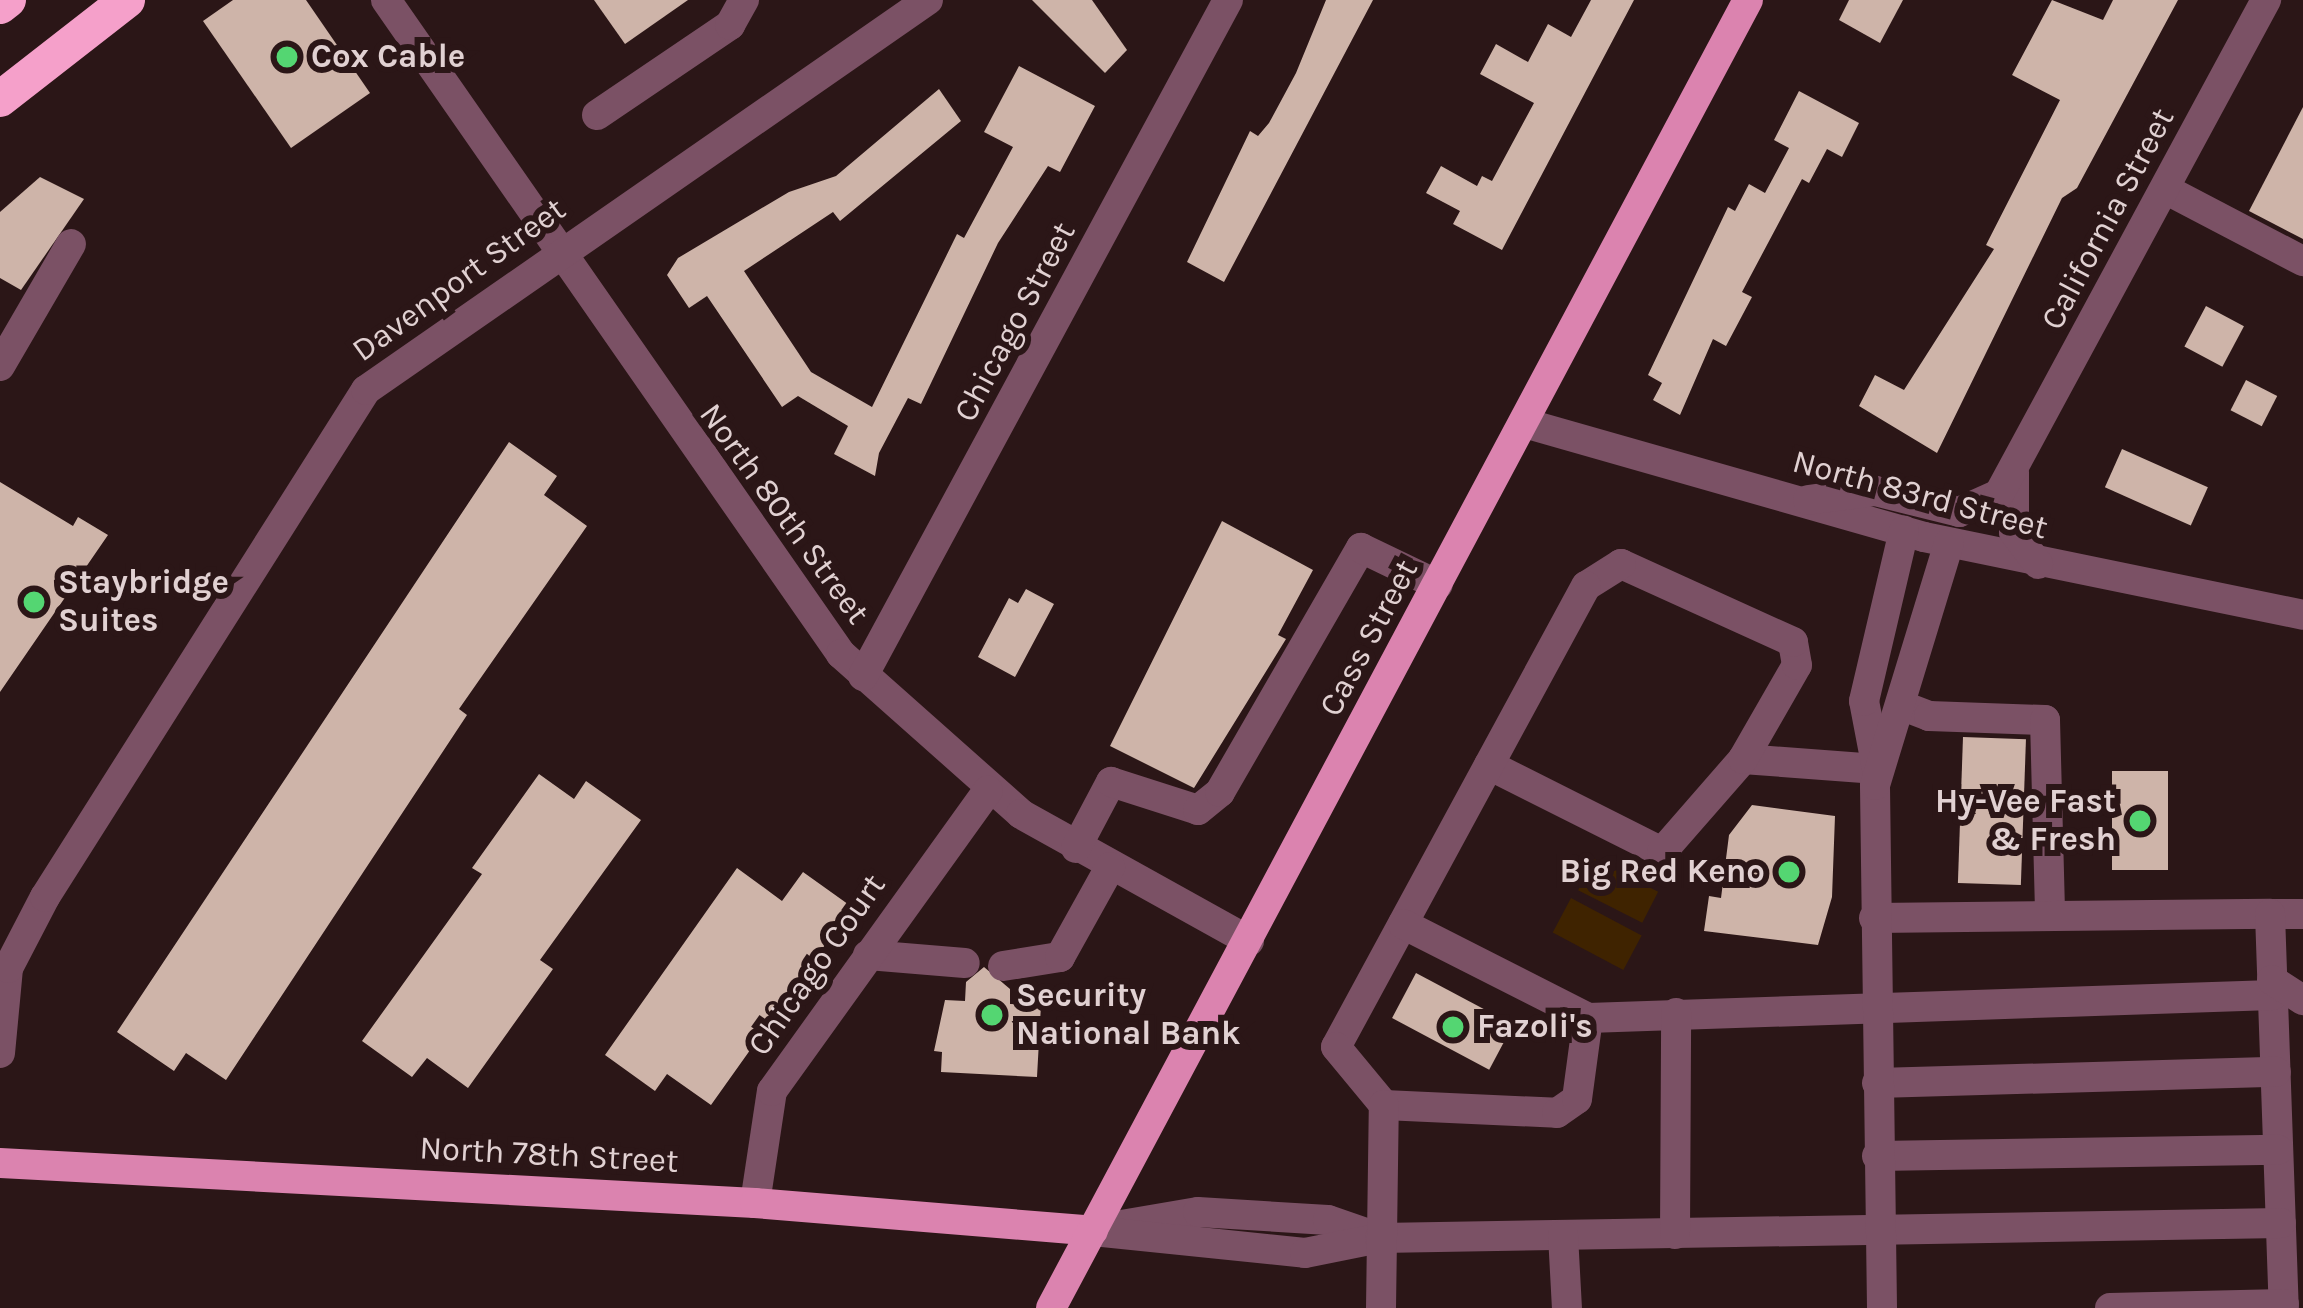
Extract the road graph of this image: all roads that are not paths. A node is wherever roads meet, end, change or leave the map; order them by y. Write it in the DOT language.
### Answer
graph roads {
  1 [pos="8,0"];
  2 [pos="127,0"];
  3 [pos="386,0"];
  4 [pos="744,0"];
  5 [pos="928,0"];
  6 [pos="1228,0"];
  7 [pos="1748,0"];
  8 [pos="2266,0"];
  9 [pos="0,6"];
  10 [pos="0,99"];
  11 [pos="597,115"];
  12 [pos="2165,189"];
  13 [pos="71,244"];
  14 [pos="558,252"];
  15 [pos="2303,261"];
  16 [pos="0,365"];
  17 [pos="1524,423"];
  18 [pos="2014,472"];
  19 [pos="1801,501"];
  20 [pos="1904,531"];
  21 [pos="1948,543"];
  22 [pos="2038,564"];
  23 [pos="1438,585"];
  24 [pos="2303,615"];
  25 [pos="863,676"];
  26 [pos="1903,706"];
  27 [pos="1743,759"];
  28 [pos="1489,765"];
  29 [pos="1877,769"];
  30 [pos="988,790"];
  31 [pos="1076,848"];
  32 [pos="1110,868"];
  33 [pos="2270,914"];
  34 [pos="2303,914"];
  35 [pos="2050,916"];
  36 [pos="1874,918"];
  37 [pos="1403,924"];
  38 [pos="1249,941"];
  39 [pos="868,955"];
  40 [pos="965,963"];
  41 [pos="1003,967"];
  42 [pos="2283,992"];
  43 [pos="3,995"];
  44 [pos="1876,1002"];
  45 [pos="1676,1013"];
  46 [pos="1588,1018"];
  47 [pos="0,1053"];
  48 [pos="2276,1072"];
  49 [pos="1876,1083"];
  50 [pos="1384,1105"];
  51 [pos="2286,1130"];
  52 [pos="1877,1156"];
  53 [pos="0,1163"];
  54 [pos="755,1202"];
  55 [pos="2281,1222"];
  56 [pos="1093,1231"];
  57 [pos="1878,1232"];
  58 [pos="1675,1234"];
  59 [pos="1563,1235"];
  60 [pos="1380,1238"];
  61 [pos="2284,1306"];
  62 [pos="1051,1308"];
  63 [pos="1381,1308"];
  64 [pos="1567,1308"];
  65 [pos="1882,1308"];
  66 [pos="2110,1308"];
  1 -- 9 [label="highway"];
  2 -- 10 [label="highway"];
  3 -- 14 [label="street, North 80th Street"];
  4 -- 11 [label="street"];
  5 -- 14 [label="street, Davenport Street"];
  6 -- 25 [label="street, Chicago Street"];
  7 -- 17 [label="main road, Cass Street"];
  8 -- 12 [label="street, California Street"];
  12 -- 15 [label="street"];
  12 -- 18 [label="street, California Street"];
  13 -- 16 [label="street"];
  14 -- 25 [label="street, North 80th Street"];
  14 -- 43 [label="street, Davenport Street"];
  17 -- 19 [label="street, North 83rd Street"];
  17 -- 23 [label="main road, Cass Street"];
  18 -- 19 [label="street, California Street"];
  18 -- 22 [label="street, California Street"];
  19 -- 20 [label="street, North 83rd Street"];
  20 -- 21 [label="street, North 83rd Street"];
  20 -- 29 [label="street"];
  21 -- 22 [label="street, North 83rd Street"];
  21 -- 26 [label="street"];
  22 -- 24 [label="street, North 83rd Street"];
  23 -- 31 [label="street"];
  23 -- 38 [label="main road, Cass Street"];
  25 -- 30 [label="street, North 80th Street"];
  26 -- 29 [label="street"];
  26 -- 35 [label="street"];
  27 -- 28 [label="street"];
  27 -- 28 [label="street"];
  27 -- 29 [label="street"];
  28 -- 37 [label="street"];
  29 -- 36 [label="street"];
  30 -- 31 [label="street, North 80th Street"];
  30 -- 39 [label="street, Chicago Court"];
  31 -- 32 [label="street, North 80th Street"];
  32 -- 38 [label="street, North 80th Street"];
  32 -- 41 [label="street"];
  33 -- 34 [label="street"];
  33 -- 35 [label="street"];
  33 -- 42 [label="street"];
  35 -- 36 [label="street"];
  36 -- 44 [label="street"];
  37 -- 46 [label="street"];
  37 -- 50 [label="street"];
  38 -- 56 [label="main road, Cass Street"];
  39 -- 40 [label="street"];
  39 -- 54 [label="street, Chicago Court"];
  42 -- 44 [label="street"];
  42 -- 48 [label="street"];
  43 -- 47 [label="street, Davenport Street"];
  44 -- 45 [label="street"];
  44 -- 49 [label="street"];
  45 -- 46 [label="street"];
  45 -- 58 [label="street"];
  46 -- 50 [label="street"];
  48 -- 49 [label="street"];
  48 -- 51 [label="street"];
  49 -- 52 [label="street"];
  50 -- 60 [label="street"];
  51 -- 52 [label="street"];
  51 -- 55 [label="street"];
  52 -- 57 [label="street"];
  53 -- 54 [label="main road, North 78th Street"];
  54 -- 56 [label="main road, North 78th Street"];
  55 -- 57 [label="street"];
  55 -- 61 [label="street"];
  56 -- 60 [label="street"];
  56 -- 62 [label="main road, Cass Street"];
  57 -- 58 [label="street"];
  57 -- 65 [label="street"];
  58 -- 59 [label="street"];
  59 -- 60 [label="street"];
  59 -- 64 [label="street"];
  60 -- 63 [label="street"];
  61 -- 66 [label="street"];
}
